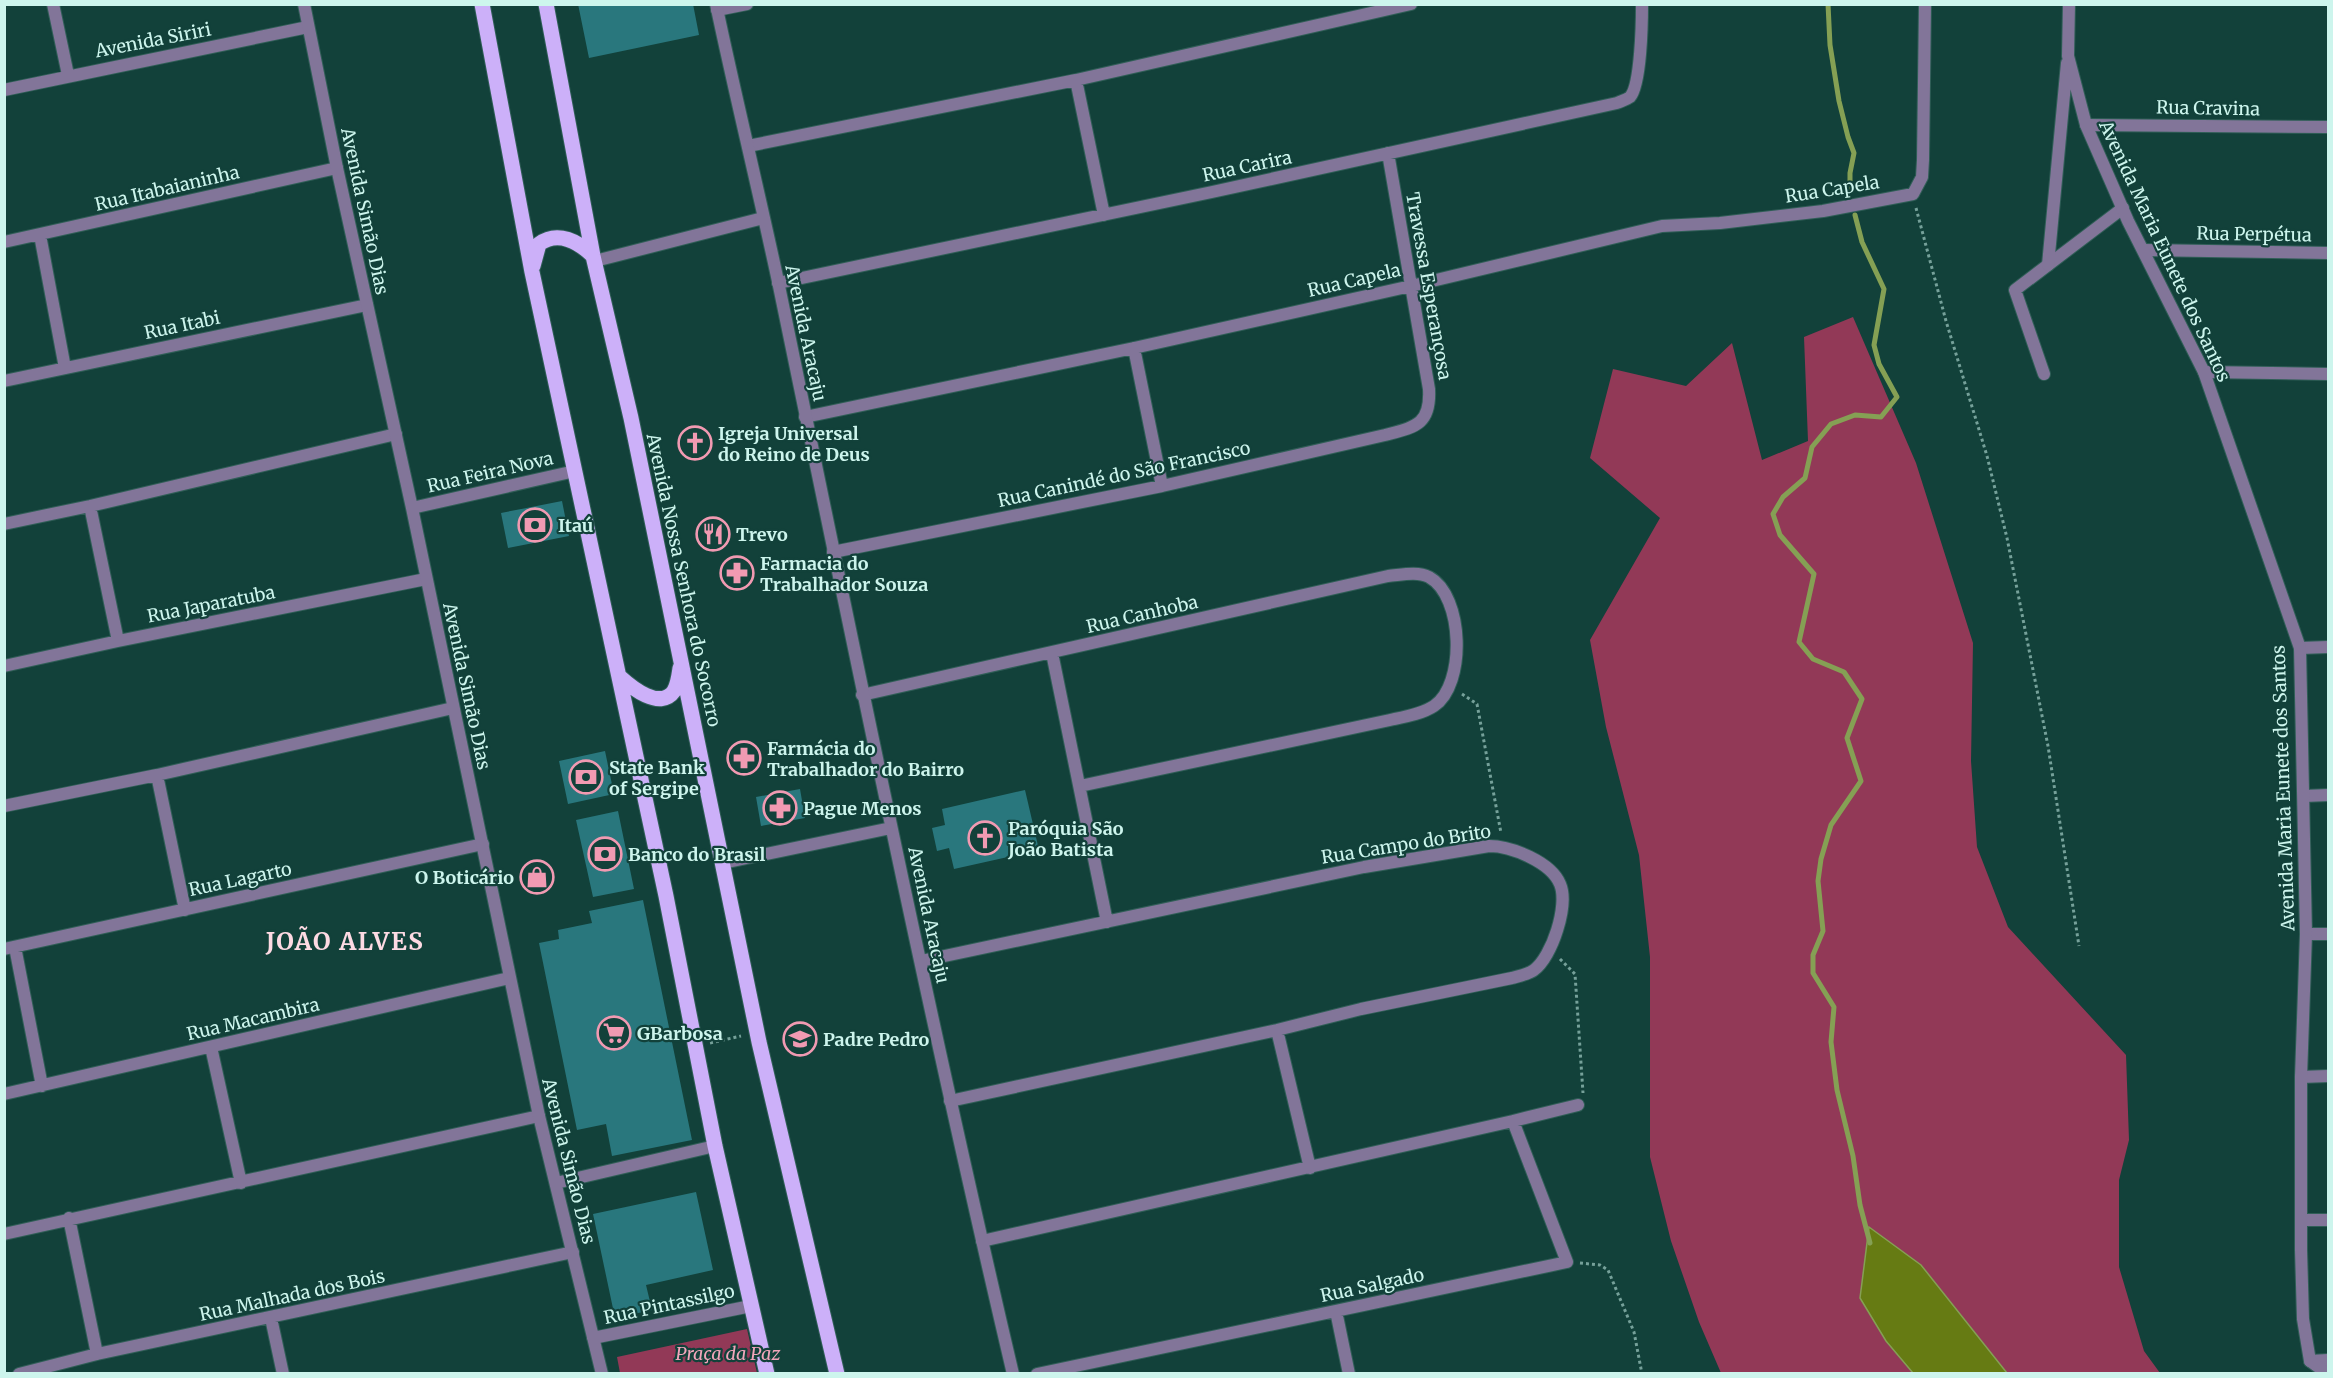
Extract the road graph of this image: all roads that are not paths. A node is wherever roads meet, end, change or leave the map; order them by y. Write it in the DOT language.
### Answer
graph roads {
  1 [pos="53,4"];
  2 [pos="304,4"];
  3 [pos="482,4"];
  4 [pos="546,4"];
  5 [pos="747,4"];
  6 [pos="1411,4"];
  7 [pos="1642,4"];
  8 [pos="1925,4"];
  9 [pos="2069,4"];
  10 [pos="717,7"];
  11 [pos="1367,9"];
  12 [pos="308,27"];
  13 [pos="2068,56"];
  14 [pos="68,75"];
  15 [pos="1076,80"];
  16 [pos="4,90"];
  17 [pos="2086,124"];
  18 [pos="2328,128"];
  19 [pos="748,146"];
  20 [pos="1388,153"];
  21 [pos="337,168"];
  22 [pos="2122,208"];
  23 [pos="1104,215"];
  24 [pos="763,218"];
  25 [pos="40,236"];
  26 [pos="4,242"];
  27 [pos="2144,250"];
  28 [pos="2328,253"];
  29 [pos="594,258"];
  30 [pos="2048,265"];
  31 [pos="532,272"];
  32 [pos="778,283"];
  33 [pos="1411,286"];
  34 [pos="367,305"];
  35 [pos="1134,348"];
  36 [pos="65,368"];
  37 [pos="2204,372"];
  38 [pos="2044,374"];
  39 [pos="2328,374"];
  40 [pos="4,381"];
  41 [pos="805,417"];
  42 [pos="1421,422"];
  43 [pos="396,434"];
  44 [pos="575,471"];
  45 [pos="1162,486"];
  46 [pos="90,506"];
  47 [pos="412,508"];
  48 [pos="4,524"];
  49 [pos="833,552"];
  50 [pos="426,579"];
  51 [pos="118,641"];
  52 [pos="2328,647"];
  53 [pos="2300,648"];
  54 [pos="1053,653"];
  55 [pos="681,661"];
  56 [pos="4,666"];
  57 [pos="620,677"];
  58 [pos="862,694"];
  59 [pos="453,708"];
  60 [pos="157,775"];
  61 [pos="1080,786"];
  62 [pos="2328,795"];
  63 [pos="2304,796"];
  64 [pos="4,806"];
  65 [pos="891,828"];
  66 [pos="483,844"];
  67 [pos="723,863"];
  68 [pos="185,910"];
  69 [pos="1107,922"];
  70 [pos="2306,934"];
  71 [pos="2328,934"];
  72 [pos="10,948"];
  73 [pos="921,961"];
  74 [pos="509,978"];
  75 [pos="1277,1030"];
  76 [pos="211,1047"];
  77 [pos="2328,1076"];
  78 [pos="2301,1077"];
  79 [pos="42,1086"];
  80 [pos="4,1094"];
  81 [pos="950,1101"];
  82 [pos="1578,1106"];
  83 [pos="538,1116"];
  84 [pos="1513,1121"];
  85 [pos="715,1146"];
  86 [pos="1310,1168"];
  87 [pos="241,1183"];
  88 [pos="556,1184"];
  89 [pos="69,1218"];
  90 [pos="2302,1220"];
  91 [pos="2328,1220"];
  92 [pos="4,1234"];
  93 [pos="982,1241"];
  94 [pos="573,1252"];
  95 [pos="751,1306"];
  96 [pos="1336,1311"];
  97 [pos="271,1318"];
  98 [pos="594,1338"];
  99 [pos="97,1354"];
  100 [pos="2328,1360"];
  101 [pos="2310,1361"];
  102 [pos="19,1374"];
  103 [pos="284,1374"];
  104 [pos="603,1374"];
  105 [pos="767,1374"];
  106 [pos="837,1374"];
  107 [pos="1013,1374"];
  108 [pos="1036,1374"];
  109 [pos="1349,1374"];
  110 [pos="2328,1374"];
  1 -- 14 [label="street"];
  2 -- 12 [label="street, Avenida Simão Dias"];
  3 -- 31 [label="main road"];
  4 -- 29 [label="main road, Avenida Nossa Senhora do Socorro"];
  5 -- 10 [label="street"];
  6 -- 11 [label="street"];
  7 -- 20 [label="street, Rua Carira"];
  8 -- 33 [label="street, Rua Capela"];
  9 -- 13 [label="street, Avenida Maria Eunete dos Santos"];
  10 -- 19 [label="street, Avenida Aracaju"];
  11 -- 15 [label="street"];
  12 -- 14 [label="street, Avenida Siriri"];
  12 -- 21 [label="street, Avenida Simão Dias"];
  13 -- 17 [label="street, Avenida Maria Eunete dos Santos"];
  13 -- 30 [label="street, Avenida Maria Eunete dos Santos"];
  14 -- 16 [label="street, Avenida Siriri"];
  15 -- 19 [label="street"];
  15 -- 23 [label="street"];
  17 -- 18 [label="street, Rua Cravina"];
  17 -- 22 [label="street, Avenida Maria Eunete dos Santos"];
  19 -- 24 [label="street, Avenida Aracaju"];
  20 -- 23 [label="street, Rua Carira"];
  20 -- 33 [label="street, Travessa Esperançosa"];
  21 -- 25 [label="street, Rua Itabaianinha"];
  21 -- 34 [label="street, Avenida Simão Dias"];
  22 -- 27 [label="street, Avenida Maria Eunete dos Santos"];
  22 -- 30 [label="street"];
  23 -- 32 [label="street, Rua Carira"];
  24 -- 29 [label="street"];
  24 -- 32 [label="street, Avenida Aracaju"];
  25 -- 26 [label="street, Rua Itabaianinha"];
  25 -- 36 [label="street"];
  27 -- 28 [label="street, Rua Perpétua"];
  27 -- 37 [label="street, Avenida Maria Eunete dos Santos"];
  29 -- 31 [label="main road"];
  29 -- 55 [label="main road, Avenida Nossa Senhora do Socorro"];
  30 -- 38 [label="street"];
  31 -- 44 [label="main road"];
  32 -- 41 [label="street, Avenida Aracaju"];
  33 -- 35 [label="street, Rua Capela"];
  33 -- 42 [label="street, Travessa Esperançosa"];
  34 -- 36 [label="street, Rua Itabi"];
  34 -- 43 [label="street, Avenida Simão Dias"];
  35 -- 41 [label="street, Rua Capela"];
  35 -- 45 [label="street"];
  36 -- 40 [label="street, Rua Itabi"];
  37 -- 39 [label="street"];
  37 -- 53 [label="street, Avenida Maria Eunete dos Santos"];
  41 -- 49 [label="street, Avenida Aracaju"];
  42 -- 45 [label="street, Rua Canindé do São Francisco"];
  43 -- 46 [label="street"];
  43 -- 47 [label="street, Avenida Simão Dias"];
  44 -- 47 [label="street, Rua Feira Nova"];
  44 -- 57 [label="main road"];
  45 -- 49 [label="street, Rua Canindé do São Francisco"];
  46 -- 48 [label="street"];
  46 -- 51 [label="street"];
  47 -- 50 [label="street, Avenida Simão Dias"];
  49 -- 58 [label="street, Avenida Aracaju"];
  50 -- 51 [label="street, Rua Japaratuba"];
  50 -- 59 [label="street, Avenida Simão Dias"];
  51 -- 56 [label="street, Rua Japaratuba"];
  52 -- 53 [label="street"];
  53 -- 63 [label="street, Avenida Maria Eunete dos Santos"];
  54 -- 58 [label="street, Rua Canhoba"];
  54 -- 61 [label="street"];
  54 -- 61 [label="street, Rua Canhoba"];
  55 -- 57 [label="main road"];
  55 -- 67 [label="main road, Avenida Nossa Senhora do Socorro"];
  57 -- 85 [label="main road"];
  58 -- 65 [label="street, Avenida Aracaju"];
  59 -- 60 [label="street"];
  59 -- 66 [label="street, Avenida Simão Dias"];
  60 -- 64 [label="street"];
  60 -- 68 [label="street"];
  61 -- 69 [label="street"];
  62 -- 63 [label="street"];
  63 -- 70 [label="street, Avenida Maria Eunete dos Santos"];
  65 -- 67 [label="street"];
  65 -- 73 [label="street, Avenida Aracaju"];
  66 -- 68 [label="street, Rua Lagarto"];
  66 -- 74 [label="street, Avenida Simão Dias"];
  67 -- 106 [label="main road, Avenida Nossa Senhora do Socorro"];
  68 -- 72 [label="street, Rua Lagarto"];
  69 -- 73 [label="street, Rua Campo do Brito"];
  69 -- 75 [label="street, Rua Campo do Brito"];
  70 -- 71 [label="street"];
  70 -- 78 [label="street, Avenida Maria Eunete dos Santos"];
  72 -- 79 [label="street"];
  73 -- 81 [label="street, Avenida Aracaju"];
  74 -- 76 [label="street, Rua Macambira"];
  74 -- 83 [label="street, Avenida Simão Dias"];
  75 -- 81 [label="street, Rua Campo do Brito"];
  75 -- 86 [label="street"];
  76 -- 79 [label="street, Rua Macambira"];
  76 -- 87 [label="street"];
  77 -- 78 [label="street"];
  78 -- 90 [label="street, Avenida Maria Eunete dos Santos"];
  79 -- 80 [label="street, Rua Macambira"];
  81 -- 93 [label="street, Avenida Aracaju"];
  82 -- 84 [label="street"];
  83 -- 87 [label="street"];
  83 -- 88 [label="street, Avenida Simão Dias"];
  84 -- 86 [label="street"];
  84 -- 96 [label="street, Rua Salgado"];
  85 -- 88 [label="street"];
  85 -- 95 [label="main road"];
  86 -- 93 [label="street"];
  87 -- 89 [label="street"];
  88 -- 94 [label="street, Avenida Simão Dias"];
  89 -- 92 [label="street"];
  89 -- 99 [label="street"];
  90 -- 91 [label="street"];
  90 -- 101 [label="street, Avenida Maria Eunete dos Santos"];
  93 -- 107 [label="street, Avenida Aracaju"];
  94 -- 97 [label="street, Rua Malhada dos Bois"];
  94 -- 98 [label="street, Avenida Simão Dias"];
  95 -- 98 [label="street, Rua Pintassilgo"];
  95 -- 105 [label="main road"];
  96 -- 108 [label="street, Rua Salgado"];
  96 -- 109 [label="street"];
  97 -- 99 [label="street, Rua Malhada dos Bois"];
  97 -- 103 [label="street"];
  98 -- 104 [label="street, Avenida Simão Dias"];
  99 -- 102 [label="street, Rua Malhada dos Bois"];
  100 -- 101 [label="street"];
  101 -- 110 [label="street"];
}
